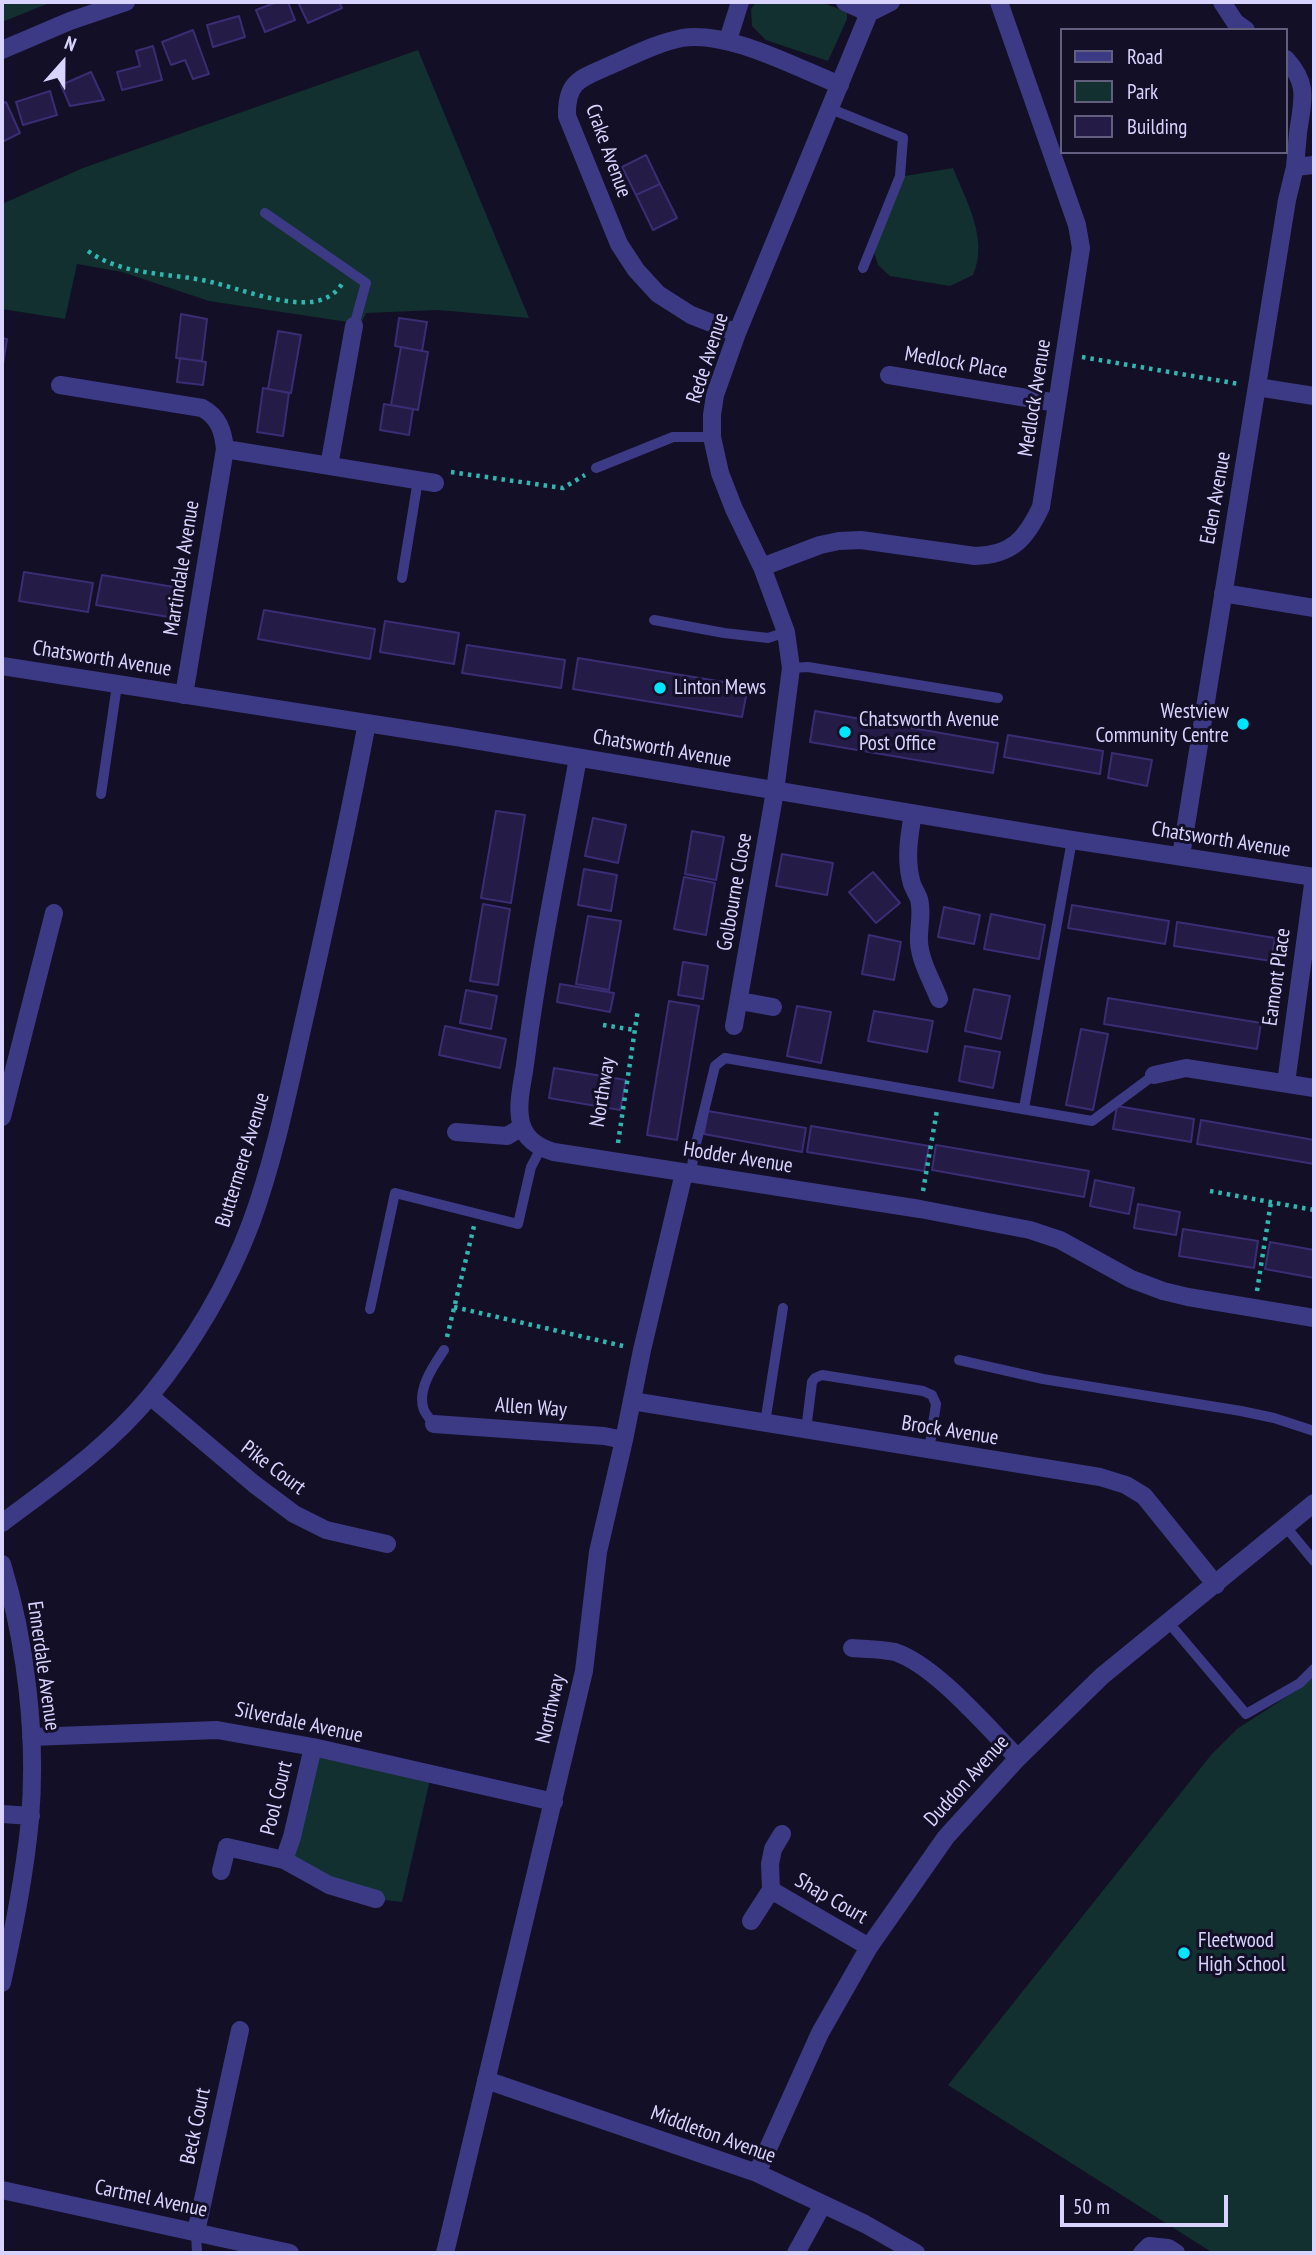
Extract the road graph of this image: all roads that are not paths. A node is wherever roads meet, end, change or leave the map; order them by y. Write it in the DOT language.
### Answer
graph roads {
  1 [pos="126,2"];
  2 [pos="740,2"];
  3 [pos="845,2"];
  4 [pos="891,2"];
  5 [pos="999,2"];
  6 [pos="1222,2"];
  7 [pos="869,13"];
  8 [pos="1243,28"];
  9 [pos="728,40"];
  10 [pos="2,50"];
  11 [pos="1288,61"];
  12 [pos="1309,84"];
  13 [pos="840,85"];
  14 [pos="831,109"];
  15 [pos="1314,165"];
  16 [pos="1295,167"];
  17 [pos="265,213"];
  18 [pos="863,268"];
  19 [pos="354,326"];
  20 [pos="737,334"];
  21 [pos="889,375"];
  22 [pos="60,385"];
  23 [pos="1257,387"];
  24 [pos="1314,396"];
  25 [pos="1057,403"];
  26 [pos="712,437"];
  27 [pos="225,449"];
  28 [pos="329,466"];
  29 [pos="596,468"];
  30 [pos="426,482"];
  31 [pos="762,567"];
  32 [pos="402,578"];
  33 [pos="1223,593"];
  34 [pos="1314,608"];
  35 [pos="654,620"];
  36 [pos="786,632"];
  37 [pos="2,666"];
  38 [pos="791,668"];
  39 [pos="117,685"];
  40 [pos="184,695"];
  41 [pos="998,698"];
  42 [pos="367,723"];
  43 [pos="578,758"];
  44 [pos="775,791"];
  45 [pos="101,794"];
  46 [pos="913,814"];
  47 [pos="1072,840"];
  48 [pos="1181,856"];
  49 [pos="1314,877"];
  50 [pos="54,913"];
  51 [pos="939,999"];
  52 [pos="740,1001"];
  53 [pos="773,1007"];
  54 [pos="734,1026"];
  55 [pos="1154,1075"];
  56 [pos="1286,1083"];
  57 [pos="1314,1088"];
  58 [pos="1024,1108"];
  59 [pos="2,1116"];
  60 [pos="522,1128"];
  61 [pos="456,1132"];
  62 [pos="541,1148"];
  63 [pos="688,1174"];
  64 [pos="783,1308"];
  65 [pos="370,1309"];
  66 [pos="1314,1318"];
  67 [pos="444,1350"];
  68 [pos="958,1360"];
  69 [pos="150,1396"];
  70 [pos="632,1401"];
  71 [pos="765,1423"];
  72 [pos="434,1424"];
  73 [pos="806,1430"];
  74 [pos="1314,1431"];
  75 [pos="624,1440"];
  76 [pos="929,1451"];
  77 [pos="1314,1503"];
  78 [pos="2,1523"];
  79 [pos="1286,1527"];
  80 [pos="387,1544"];
  81 [pos="1314,1561"];
  82 [pos="2,1564"];
  83 [pos="1216,1585"];
  84 [pos="1169,1623"];
  85 [pos="852,1648"];
  86 [pos="1314,1669"];
  87 [pos="31,1737"];
  88 [pos="313,1747"];
  89 [pos="1018,1758"];
  90 [pos="554,1802"];
  91 [pos="2,1814"];
  92 [pos="31,1816"];
  93 [pos="782,1834"];
  94 [pos="284,1860"];
  95 [pos="221,1871"];
  96 [pos="771,1890"];
  97 [pos="376,1899"];
  98 [pos="751,1921"];
  99 [pos="870,1947"];
  100 [pos="2,1983"];
  101 [pos="240,2030"];
  102 [pos="486,2080"];
  103 [pos="757,2173"];
  104 [pos="2,2190"];
  105 [pos="823,2204"];
  106 [pos="196,2232"];
  107 [pos="1172,2250"];
  108 [pos="197,2253"];
  109 [pos="290,2253"];
  110 [pos="446,2253"];
  111 [pos="796,2253"];
  112 [pos="916,2253"];
  113 [pos="1142,2253"];
  1 -- 10 [label="street"];
  2 -- 9 [label="street"];
  3 -- 7 [label="street"];
  4 -- 7 [label="street"];
  5 -- 25 [label="street, Medlock Avenue"];
  6 -- 8 [label="street"];
  7 -- 13 [label="street, Rede Avenue"];
  9 -- 13 [label="street, Crake Avenue"];
  9 -- 20 [label="street, Crake Avenue"];
  11 -- 12 [label="street"];
  12 -- 16 [label="street, Eden Avenue"];
  13 -- 14 [label="street, Rede Avenue"];
  14 -- 18 [label="lane"];
  14 -- 20 [label="street, Rede Avenue"];
  15 -- 16 [label="street"];
  16 -- 23 [label="street, Eden Avenue"];
  17 -- 19 [label="lane"];
  19 -- 28 [label="street"];
  20 -- 26 [label="street, Rede Avenue"];
  21 -- 25 [label="street, Medlock Place"];
  22 -- 27 [label="street, Martindale Avenue"];
  23 -- 24 [label="street"];
  23 -- 33 [label="street, Eden Avenue"];
  25 -- 31 [label="street, Medlock Avenue"];
  26 -- 29 [label="lane"];
  26 -- 31 [label="street, Rede Avenue"];
  27 -- 28 [label="street"];
  27 -- 40 [label="street, Martindale Avenue"];
  28 -- 30 [label="street"];
  30 -- 32 [label="lane"];
  31 -- 36 [label="street, Rede Avenue"];
  33 -- 34 [label="street"];
  33 -- 48 [label="street, Eden Avenue"];
  35 -- 36 [label="lane"];
  36 -- 38 [label="street, Rede Avenue"];
  37 -- 39 [label="street, Chatsworth Avenue"];
  38 -- 41 [label="lane"];
  38 -- 44 [label="street, Rede Avenue"];
  39 -- 40 [label="street, Chatsworth Avenue"];
  39 -- 45 [label="lane"];
  40 -- 42 [label="street, Chatsworth Avenue"];
  42 -- 43 [label="street, Chatsworth Avenue"];
  42 -- 69 [label="street, Buttermere Avenue"];
  43 -- 44 [label="street, Chatsworth Avenue"];
  43 -- 60 [label="street"];
  44 -- 46 [label="street, Chatsworth Avenue"];
  44 -- 52 [label="street, Golbourne Close"];
  46 -- 47 [label="street, Chatsworth Avenue"];
  46 -- 51 [label="street"];
  47 -- 48 [label="street, Chatsworth Avenue"];
  47 -- 58 [label="lane"];
  48 -- 49 [label="street, Chatsworth Avenue"];
  49 -- 56 [label="street, Eamont Place"];
  50 -- 59 [label="street"];
  52 -- 53 [label="street"];
  52 -- 54 [label="street, Golbourne Close"];
  55 -- 56 [label="street"];
  55 -- 58 [label="lane"];
  56 -- 57 [label="street"];
  58 -- 63 [label="lane"];
  60 -- 61 [label="street"];
  60 -- 62 [label="street"];
  62 -- 63 [label="street, Hodder Avenue"];
  62 -- 65 [label="lane"];
  63 -- 66 [label="street, Hodder Avenue"];
  63 -- 70 [label="street, Northway"];
  64 -- 71 [label="lane"];
  67 -- 72 [label="lane"];
  68 -- 74 [label="lane"];
  69 -- 78 [label="street, Buttermere Avenue"];
  69 -- 80 [label="street, Pike Court"];
  70 -- 71 [label="street, Brock Avenue"];
  70 -- 75 [label="street, Northway"];
  71 -- 73 [label="street, Brock Avenue"];
  72 -- 75 [label="street, Allen Way"];
  73 -- 76 [label="street, Brock Avenue"];
  73 -- 76 [label="lane"];
  75 -- 90 [label="street, Northway"];
  76 -- 83 [label="street, Brock Avenue"];
  77 -- 79 [label="street, Duddon Avenue"];
  79 -- 81 [label="lane"];
  79 -- 83 [label="street, Duddon Avenue"];
  82 -- 87 [label="street, Ennerdale Avenue"];
  83 -- 84 [label="street, Duddon Avenue"];
  84 -- 86 [label="lane"];
  84 -- 89 [label="street, Duddon Avenue"];
  85 -- 89 [label="street"];
  87 -- 88 [label="street, Silverdale Avenue"];
  87 -- 92 [label="street, Ennerdale Avenue"];
  88 -- 90 [label="street, Silverdale Avenue"];
  88 -- 94 [label="street, Pool Court"];
  89 -- 99 [label="street, Duddon Avenue"];
  90 -- 102 [label="street, Northway"];
  91 -- 92 [label="street"];
  92 -- 100 [label="street, Ennerdale Avenue"];
  93 -- 96 [label="street, Shap Court"];
  94 -- 95 [label="street, Pool Court"];
  94 -- 97 [label="street, Pool Court"];
  96 -- 98 [label="street, Shap Court"];
  96 -- 99 [label="street, Shap Court"];
  99 -- 103 [label="street, Duddon Avenue"];
  101 -- 106 [label="street, Beck Court"];
  102 -- 103 [label="street, Middleton Avenue"];
  102 -- 110 [label="street, Northway"];
  103 -- 105 [label="street, Middleton Avenue"];
  104 -- 106 [label="street, Cartmel Avenue"];
  105 -- 111 [label="street"];
  105 -- 112 [label="street, Middleton Avenue"];
  106 -- 108 [label="lane"];
  106 -- 109 [label="street, Cartmel Avenue"];
  107 -- 113 [label="street"];
}
